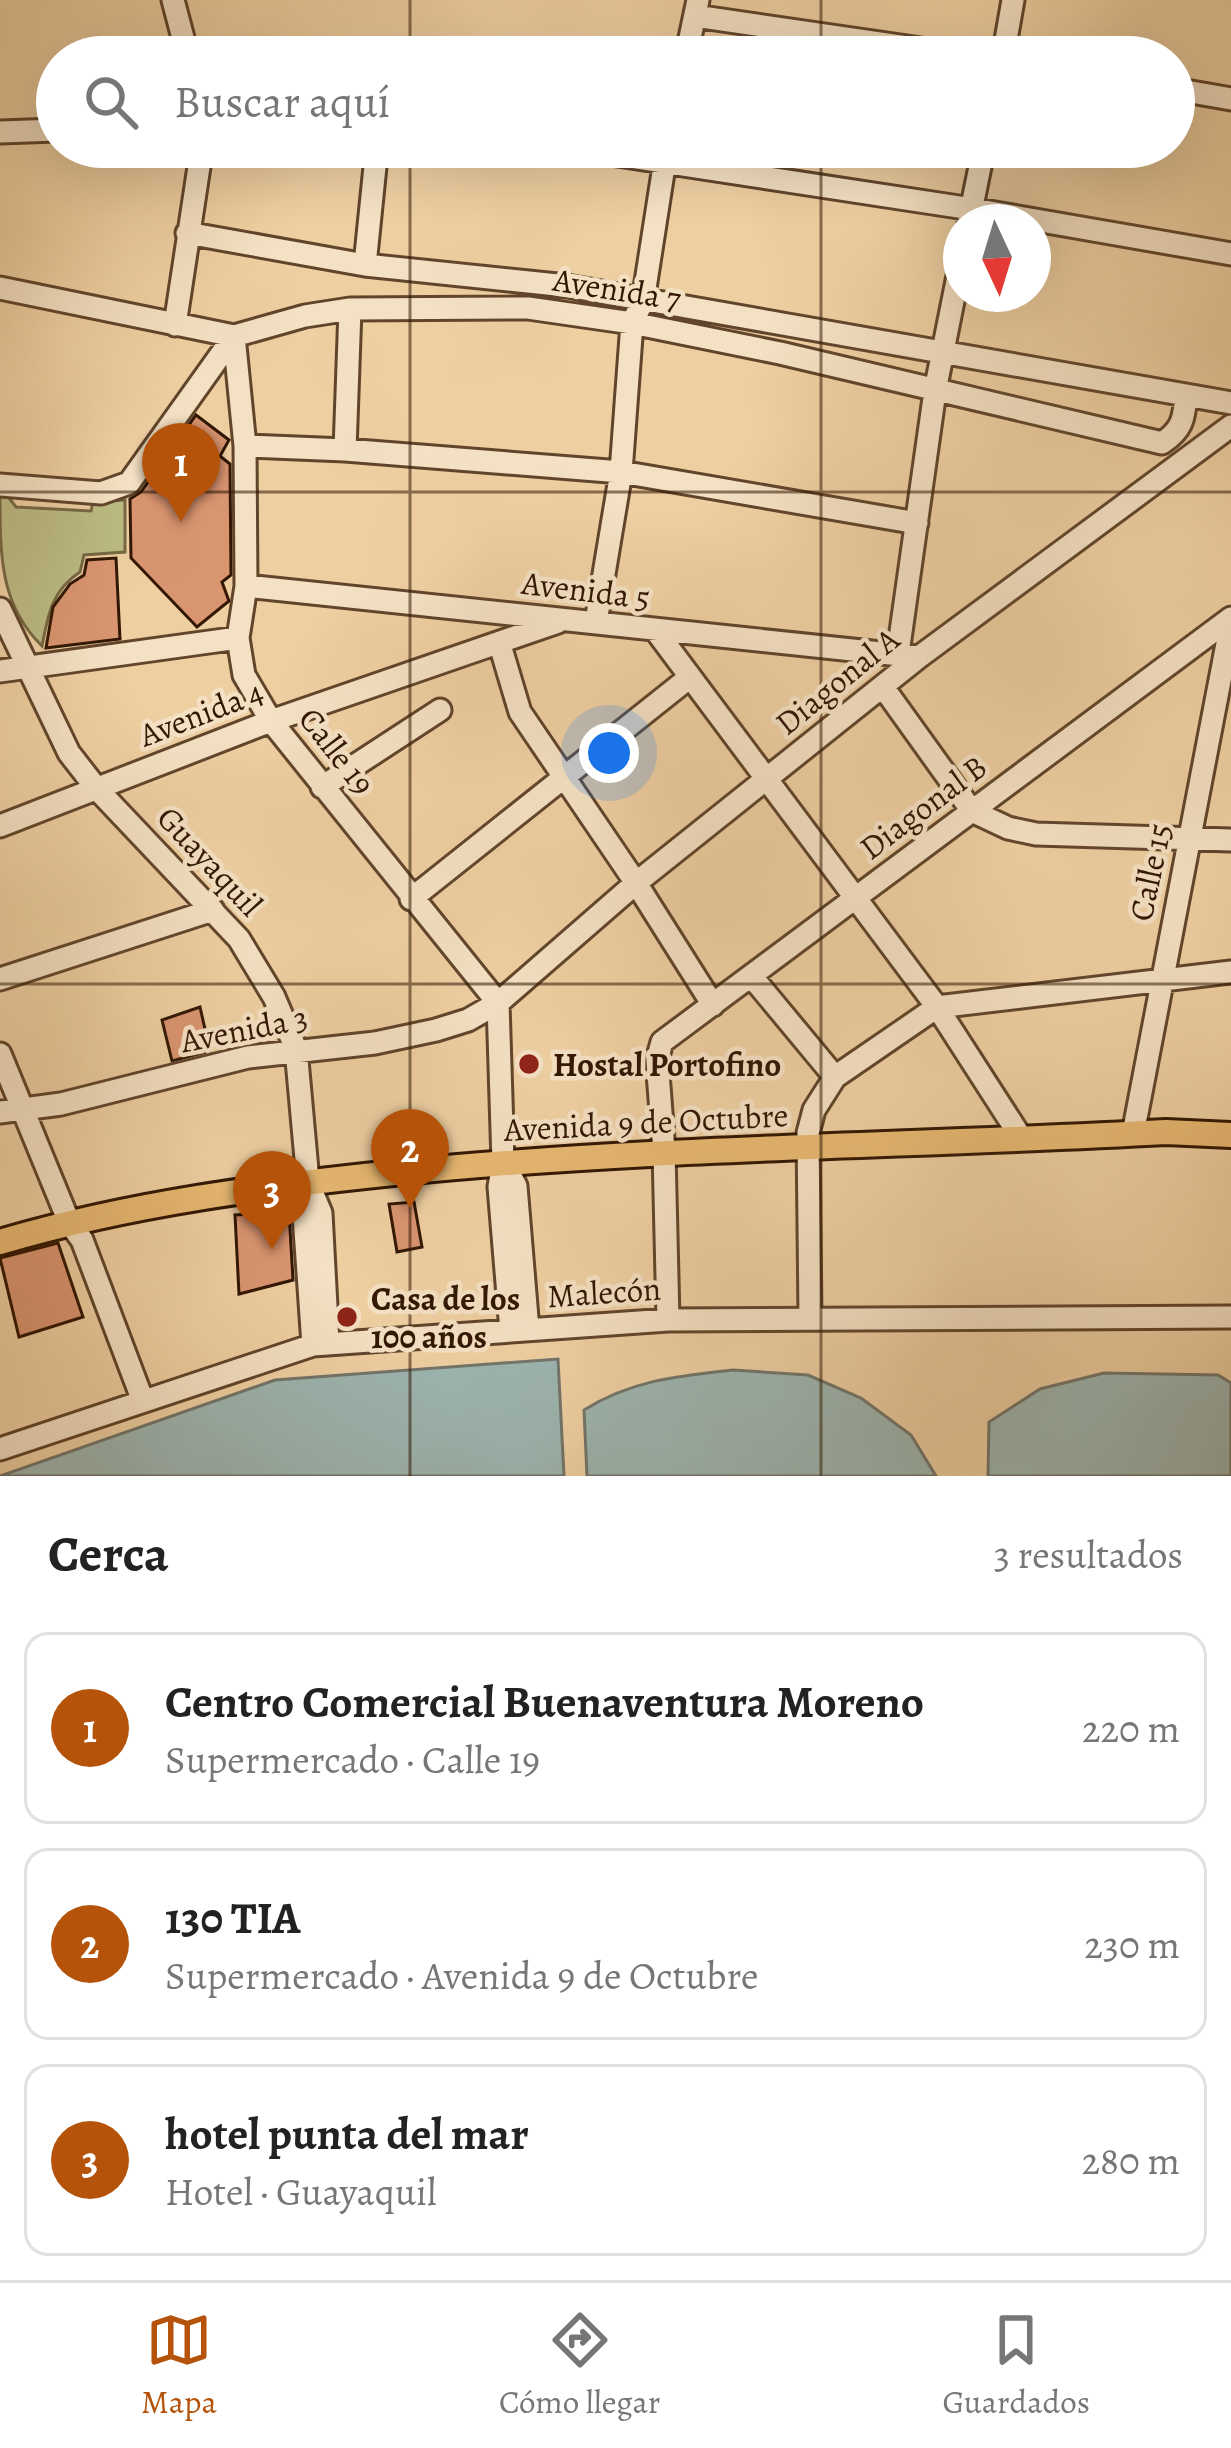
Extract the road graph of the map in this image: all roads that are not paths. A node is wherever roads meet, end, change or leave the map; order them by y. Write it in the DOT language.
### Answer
graph roads {
  1 [pos="173,0"];
  2 [pos="1013,0"];
  3 [pos="696,8"];
  4 [pos="182,36"];
  5 [pos="856,36"];
  6 [pos="1007,36"];
  7 [pos="1195,93"];
  8 [pos="1231,99"];
  9 [pos="36,131"];
  10 [pos="0,132"];
  11 [pos="198,168"];
  12 [pos="375,168"];
  13 [pos="663,168"];
  14 [pos="730,168"];
  15 [pos="981,168"];
  16 [pos="973,204"];
  17 [pos="943,210"];
  18 [pos="1051,228"];
  19 [pos="187,232"];
  20 [pos="1231,254"];
  21 [pos="365,265"];
  22 [pos="0,288"];
  23 [pos="643,301"];
  24 [pos="350,309"];
  25 [pos="950,312"];
  26 [pos="632,322"];
  27 [pos="175,325"];
  28 [pos="233,336"];
  29 [pos="941,355"];
  30 [pos="935,391"];
  31 [pos="1186,396"];
  32 [pos="1231,404"];
  33 [pos="1231,426"];
  34 [pos="1162,443"];
  35 [pos="244,446"];
  36 [pos="346,450"];
  37 [pos="1182,462"];
  38 [pos="621,472"];
  39 [pos="0,484"];
  40 [pos="917,523"];
  41 [pos="246,586"];
  42 [pos="0,609"];
  43 [pos="564,620"];
  44 [pos="1231,621"];
  45 [pos="596,622"];
  46 [pos="656,631"];
  47 [pos="238,638"];
  48 [pos="500,645"];
  49 [pos="909,655"];
  50 [pos="29,667"];
  51 [pos="0,671"];
  52 [pos="690,677"];
  53 [pos="883,687"];
  54 [pos="1223,706"];
  55 [pos="440,710"];
  56 [pos="271,721"];
  57 [pos="566,777"];
  58 [pos="766,780"];
  59 [pos="322,787"];
  60 [pos="97,789"];
  61 [pos="972,811"];
  62 [pos="0,826"];
  63 [pos="1191,839"];
  64 [pos="1231,840"];
  65 [pos="636,883"];
  66 [pos="411,898"];
  67 [pos="854,899"];
  68 [pos="213,910"];
  69 [pos="1231,972"];
  70 [pos="752,976"];
  71 [pos="0,979"];
  72 [pos="1161,981"];
  73 [pos="498,1003"];
  74 [pos="712,1005"];
  75 [pos="937,1007"];
  76 [pos="296,1049"];
  77 [pos="0,1054"];
  78 [pos="836,1078"];
  79 [pos="24,1110"];
  80 [pos="0,1112"];
  81 [pos="1231,1120"];
  82 [pos="1172,1132"];
  83 [pos="1132,1134"];
  84 [pos="1231,1135"];
  85 [pos="1022,1139"];
  86 [pos="807,1147"];
  87 [pos="664,1150"];
  88 [pos="503,1156"];
  89 [pos="308,1181"];
  90 [pos="70,1222"];
  91 [pos="0,1242"];
  92 [pos="1231,1317"];
  93 [pos="810,1318"];
  94 [pos="668,1320"];
  95 [pos="520,1330"];
  96 [pos="320,1344"];
  97 [pos="138,1403"];
  98 [pos="0,1449"];
  1 -- 4 [label="street"];
  2 -- 6 [label="street"];
  3 -- 5 [label="street"];
  7 -- 8 [label="street"];
  9 -- 10 [label="street"];
  11 -- 19 [label="street"];
  12 -- 21 [label="street"];
  13 -- 23 [label="street"];
  14 -- 17 [label="street"];
  15 -- 16 [label="street"];
  18 -- 20 [label="street"];
  19 -- 21 [label="street, Avenida 7"];
  19 -- 27 [label="street"];
  21 -- 23 [label="street, Avenida 7"];
  22 -- 27 [label="street, Avenida 7"];
  23 -- 26 [label="street"];
  23 -- 29 [label="street, Avenida 7"];
  24 -- 26 [label="street, Avenida 7"];
  24 -- 28 [label="street, Avenida 7"];
  24 -- 36 [label="street"];
  25 -- 29 [label="street"];
  26 -- 30 [label="street, Avenida 7"];
  26 -- 38 [label="street"];
  27 -- 28 [label="street, Avenida 7"];
  28 -- 35 [label="street, Calle 19"];
  28 -- 39 [label="street"];
  29 -- 30 [label="street"];
  29 -- 31 [label="street, Avenida 7"];
  30 -- 34 [label="street, Avenida 7"];
  30 -- 40 [label="street"];
  31 -- 32 [label="street, Avenida 7"];
  31 -- 34 [label="street"];
  33 -- 37 [label="street, Diagonal A"];
  34 -- 37 [label="street"];
  35 -- 36 [label="street"];
  35 -- 41 [label="street, Calle 19"];
  36 -- 38 [label="street"];
  37 -- 49 [label="street, Diagonal A"];
  38 -- 40 [label="street"];
  38 -- 45 [label="street"];
  40 -- 49 [label="street"];
  41 -- 43 [label="street, Avenida 5"];
  41 -- 47 [label="street, Calle 19"];
  42 -- 50 [label="street, Guayaquil"];
  43 -- 45 [label="street, Avenida 5"];
  43 -- 48 [label="street, Avenida 4"];
  44 -- 54 [label="street, Calle 15"];
  44 -- 61 [label="street, Diagonal B"];
  45 -- 46 [label="street, Avenida 5"];
  46 -- 49 [label="street, Avenida 5"];
  46 -- 52 [label="street"];
  47 -- 50 [label="street"];
  47 -- 56 [label="street, Calle 19"];
  48 -- 56 [label="street, Avenida 4"];
  48 -- 57 [label="street"];
  49 -- 53 [label="street, Diagonal A"];
  50 -- 51 [label="street"];
  50 -- 60 [label="street, Guayaquil"];
  52 -- 57 [label="street"];
  52 -- 58 [label="street"];
  53 -- 58 [label="street, Diagonal A"];
  53 -- 61 [label="street"];
  54 -- 63 [label="street, Calle 15"];
  55 -- 59 [label="street"];
  56 -- 59 [label="street, Calle 19"];
  56 -- 60 [label="street, Avenida 4"];
  57 -- 65 [label="street"];
  57 -- 66 [label="street"];
  58 -- 65 [label="street, Diagonal A"];
  58 -- 67 [label="street"];
  59 -- 66 [label="street, Calle 19"];
  60 -- 62 [label="street, Avenida 4"];
  60 -- 68 [label="street, Guayaquil"];
  61 -- 63 [label="street"];
  61 -- 67 [label="street, Diagonal B"];
  63 -- 64 [label="street"];
  63 -- 72 [label="street, Calle 15"];
  65 -- 73 [label="street, Diagonal A"];
  65 -- 74 [label="street"];
  66 -- 73 [label="street, Calle 19"];
  67 -- 70 [label="street, Diagonal B"];
  67 -- 75 [label="street"];
  68 -- 71 [label="street"];
  68 -- 76 [label="street, Guayaquil"];
  69 -- 72 [label="street"];
  70 -- 74 [label="street, Diagonal B"];
  70 -- 78 [label="street"];
  72 -- 75 [label="street"];
  72 -- 83 [label="street, Calle 15"];
  73 -- 76 [label="street, Avenida 3"];
  73 -- 88 [label="street"];
  74 -- 87 [label="street, Diagonal B"];
  75 -- 78 [label="street"];
  75 -- 85 [label="street"];
  76 -- 79 [label="street, Avenida 3"];
  76 -- 89 [label="street, Guayaquil"];
  77 -- 79 [label="street"];
  78 -- 86 [label="street"];
  79 -- 80 [label="street, Avenida 3"];
  79 -- 90 [label="street"];
  81 -- 82 [label="street"];
  82 -- 83 [label="main road, Avenida 9 de Octubre"];
  82 -- 84 [label="main road, Avenida 9 de Octubre"];
  83 -- 85 [label="main road, Avenida 9 de Octubre"];
  85 -- 86 [label="main road, Avenida 9 de Octubre"];
  86 -- 87 [label="main road, Avenida 9 de Octubre"];
  86 -- 93 [label="street"];
  87 -- 88 [label="main road, Avenida 9 de Octubre"];
  87 -- 94 [label="street"];
  88 -- 89 [label="main road, Avenida 9 de Octubre"];
  88 -- 95 [label="street"];
  89 -- 90 [label="main road, Avenida 9 de Octubre"];
  89 -- 96 [label="street, Guayaquil"];
  90 -- 91 [label="main road, Avenida 9 de Octubre"];
  90 -- 97 [label="street"];
  92 -- 93 [label="street, Malecón"];
  93 -- 94 [label="street, Malecón"];
  94 -- 95 [label="street, Malecón"];
  95 -- 96 [label="street, Malecón"];
  96 -- 97 [label="street, Malecón"];
  97 -- 98 [label="street, Malecón"];
}
